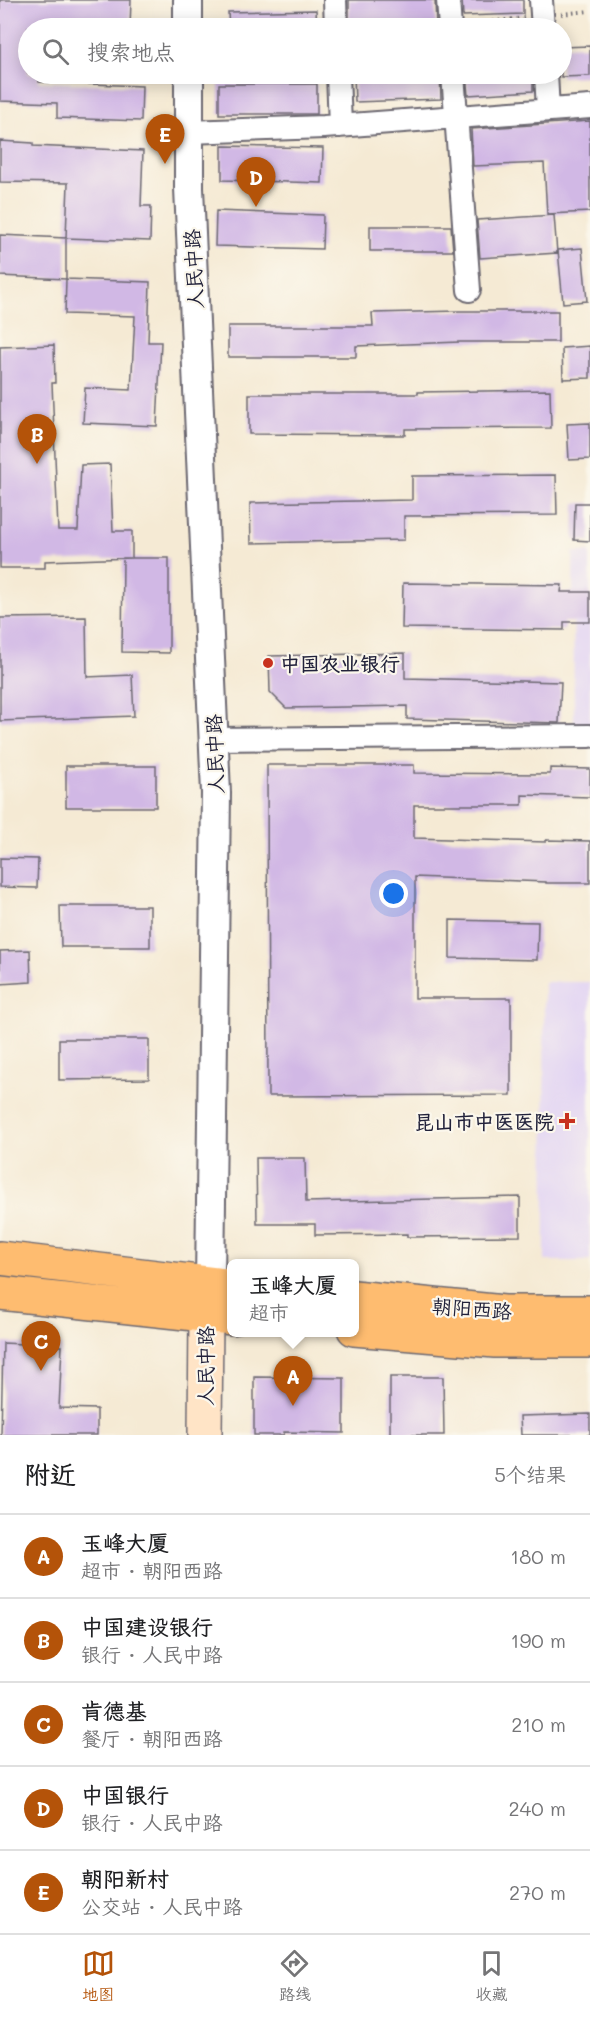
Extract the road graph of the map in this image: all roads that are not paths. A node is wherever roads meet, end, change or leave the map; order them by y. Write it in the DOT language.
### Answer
graph roads {
  1 [pos="188,0"];
  2 [pos="335,0"];
  3 [pos="448,0"];
  4 [pos="542,0"];
  5 [pos="188,18"];
  6 [pos="336,18"];
  7 [pos="449,18"];
  8 [pos="543,18"];
  9 [pos="189,84"];
  10 [pos="338,84"];
  11 [pos="453,84"];
  12 [pos="547,84"];
  13 [pos="590,106"];
  14 [pos="548,110"];
  15 [pos="455,117"];
  16 [pos="340,126"];
  17 [pos="189,132"];
  18 [pos="469,290"];
  19 [pos="590,736"];
  20 [pos="213,739"];
  21 [pos="0,1258"];
  22 [pos="221,1285"];
  23 [pos="0,1293"];
  24 [pos="359,1298"];
  25 [pos="590,1312"];
  26 [pos="219,1317"];
  27 [pos="359,1329"];
  28 [pos="590,1341"];
  29 [pos="205,1435"];
  1 -- 5 [label="street"];
  2 -- 6 [label="street"];
  3 -- 7 [label="street"];
  4 -- 8 [label="street"];
  9 -- 17 [label="street, 人民中路"];
  10 -- 16 [label="street"];
  11 -- 15 [label="street"];
  12 -- 14 [label="street"];
  13 -- 14 [label="street"];
  14 -- 15 [label="street"];
  15 -- 16 [label="street"];
  15 -- 18 [label="street"];
  16 -- 17 [label="street"];
  17 -- 20 [label="street, 人民中路"];
  19 -- 20 [label="street"];
  20 -- 22 [label="street, 人民中路"];
  21 -- 22 [label="main road"];
  22 -- 26 [label="main road, 人民中路"];
  23 -- 26 [label="main road"];
  24 -- 25 [label="main road, 朝阳西路"];
  26 -- 29 [label="main road, 人民中路"];
  27 -- 28 [label="main road, 朝阳西路"];
}
